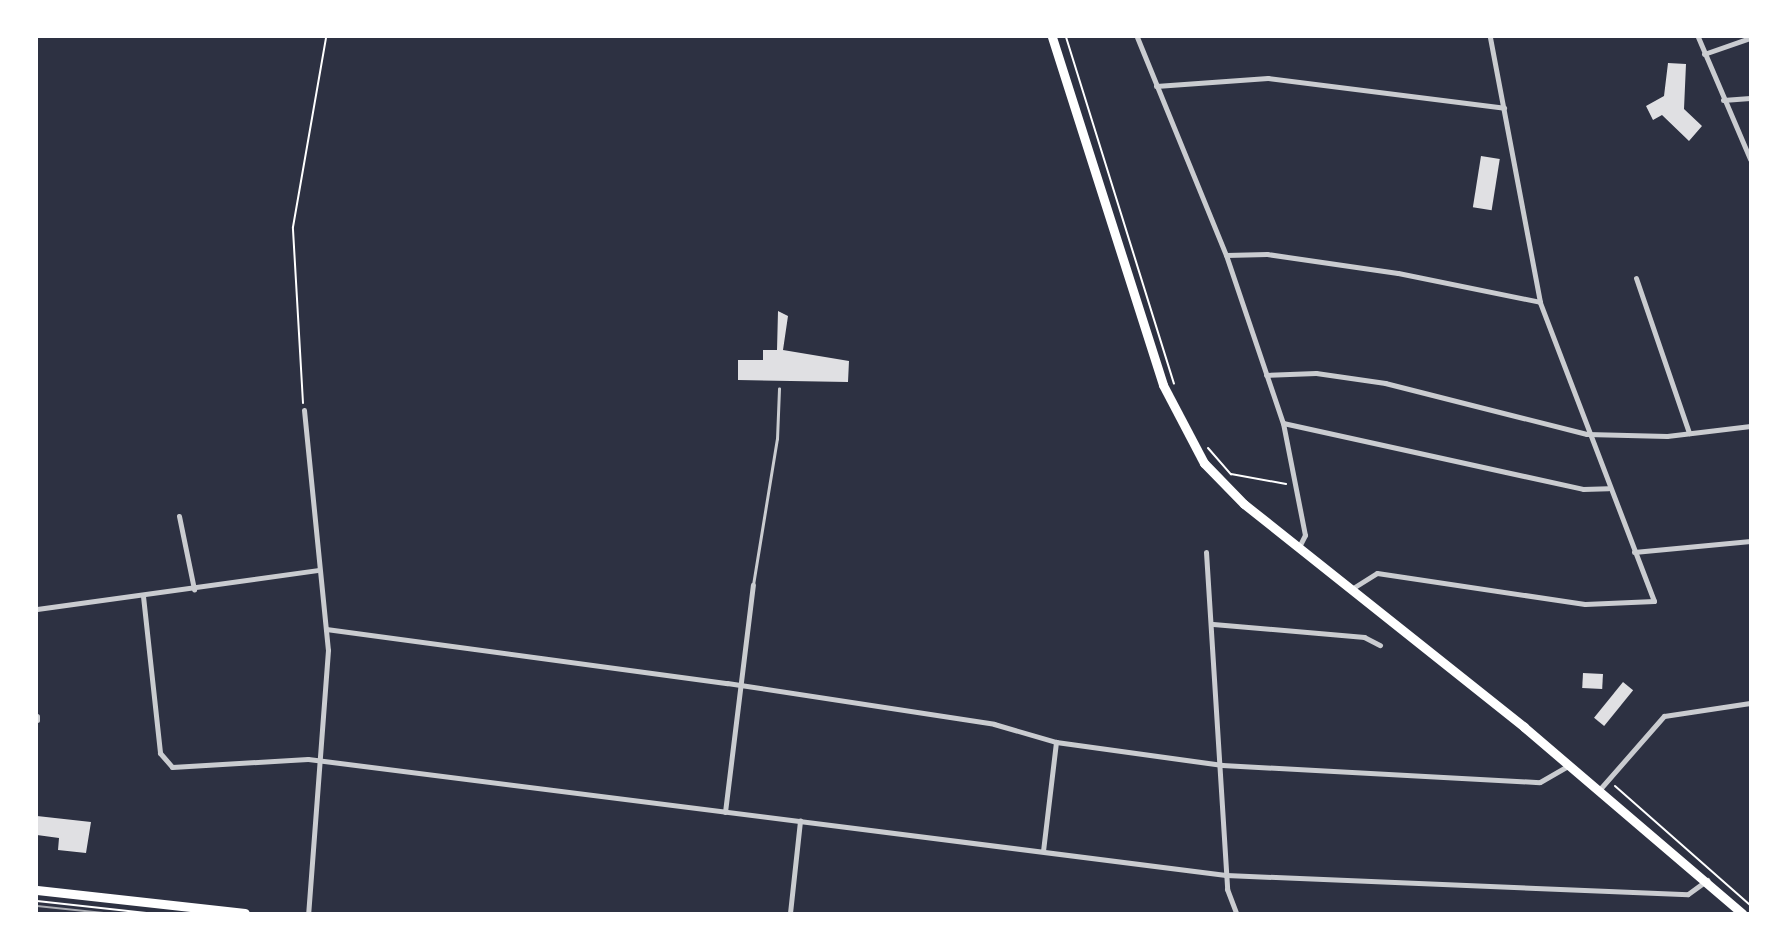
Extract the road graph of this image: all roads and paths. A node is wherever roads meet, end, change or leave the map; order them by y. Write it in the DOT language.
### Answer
graph roads {
  1 [pos="327,37"];
  2 [pos="1052,37"];
  3 [pos="1066,37"];
  4 [pos="1137,37"];
  5 [pos="1490,37"];
  6 [pos="1698,37"];
  7 [pos="1750,38"];
  8 [pos="1704,54"];
  9 [pos="1156,86"];
  10 [pos="1750,98"];
  11 [pos="1723,100"];
  12 [pos="1504,108"];
  13 [pos="1750,159"];
  14 [pos="1226,255"];
  15 [pos="1636,278"];
  16 [pos="1540,302"];
  17 [pos="1266,375"];
  18 [pos="779,389"];
  19 [pos="1178,396"];
  20 [pos="304,411"];
  21 [pos="1283,423"];
  22 [pos="1750,426"];
  23 [pos="1587,433"];
  24 [pos="1689,433"];
  25 [pos="1203,441"];
  26 [pos="1287,485"];
  27 [pos="1608,488"];
  28 [pos="179,516"];
  29 [pos="1750,541"];
  30 [pos="1299,547"];
  31 [pos="1206,552"];
  32 [pos="1634,552"];
  33 [pos="317,570"];
  34 [pos="753,585"];
  35 [pos="1353,588"];
  36 [pos="194,589"];
  37 [pos="143,596"];
  38 [pos="37,610"];
  39 [pos="1213,625"];
  40 [pos="326,629"];
  41 [pos="1380,645"];
  42 [pos="740,686"];
  43 [pos="1750,703"];
  44 [pos="1056,742"];
  45 [pos="321,761"];
  46 [pos="1569,764"];
  47 [pos="1222,765"];
  48 [pos="1613,785"];
  49 [pos="1600,789"];
  50 [pos="725,812"];
  51 [pos="800,821"];
  52 [pos="1042,851"];
  53 [pos="1226,875"];
  54 [pos="1707,880"];
  55 [pos="37,890"];
  56 [pos="37,901"];
  57 [pos="1750,905"];
  58 [pos="146,913"];
  59 [pos="245,913"];
  60 [pos="308,913"];
  61 [pos="790,913"];
  62 [pos="1236,913"];
  63 [pos="1742,913"];
  1 -- 20 [label="path"];
  2 -- 30 [label="main road"];
  3 -- 19 [label="path"];
  4 -- 9 [label="street"];
  5 -- 12 [label="street"];
  6 -- 8 [label="street"];
  7 -- 8 [label="street"];
  8 -- 11 [label="street"];
  9 -- 12 [label="street"];
  9 -- 14 [label="street"];
  10 -- 11 [label="street"];
  11 -- 13 [label="street"];
  12 -- 16 [label="street"];
  14 -- 16 [label="street"];
  14 -- 17 [label="street"];
  15 -- 24 [label="street"];
  16 -- 23 [label="street"];
  17 -- 21 [label="street"];
  17 -- 23 [label="street"];
  18 -- 34 [label="lane"];
  20 -- 33 [label="street"];
  21 -- 27 [label="street"];
  21 -- 30 [label="street"];
  22 -- 24 [label="street"];
  23 -- 24 [label="street"];
  23 -- 27 [label="street"];
  25 -- 26 [label="path"];
  27 -- 32 [label="street"];
  28 -- 36 [label="street"];
  29 -- 32 [label="street"];
  30 -- 35 [label="main road"];
  31 -- 39 [label="street"];
  32 -- 35 [label="street"];
  33 -- 36 [label="street"];
  33 -- 40 [label="street"];
  34 -- 42 [label="street"];
  35 -- 46 [label="main road"];
  36 -- 37 [label="street"];
  37 -- 38 [label="street"];
  37 -- 45 [label="street"];
  39 -- 41 [label="street"];
  39 -- 47 [label="street"];
  40 -- 42 [label="street"];
  40 -- 45 [label="street"];
  42 -- 44 [label="street"];
  42 -- 50 [label="street"];
  43 -- 49 [label="street"];
  44 -- 47 [label="street"];
  44 -- 52 [label="street"];
  45 -- 50 [label="street"];
  45 -- 60 [label="street"];
  46 -- 47 [label="street"];
  46 -- 49 [label="main road"];
  47 -- 53 [label="street"];
  48 -- 57 [label="path"];
  49 -- 54 [label="main road"];
  50 -- 51 [label="street"];
  51 -- 52 [label="street"];
  51 -- 61 [label="street"];
  52 -- 53 [label="street"];
  53 -- 54 [label="street"];
  53 -- 62 [label="street"];
  54 -- 63 [label="main road"];
  55 -- 59 [label="main road"];
  56 -- 58 [label="path"];
}
